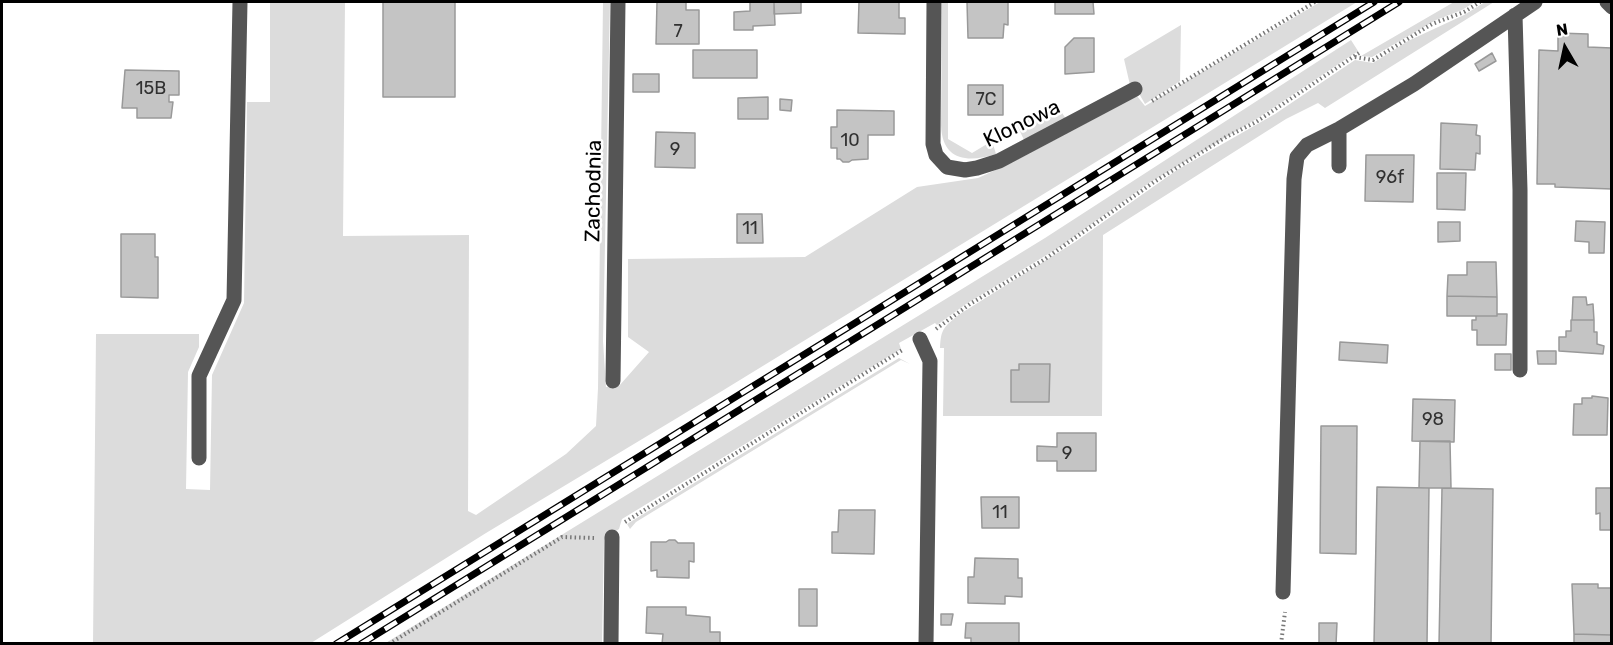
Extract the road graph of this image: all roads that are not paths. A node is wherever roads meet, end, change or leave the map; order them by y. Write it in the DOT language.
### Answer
graph roads {
  1 [pos="240,2"];
  2 [pos="618,2"];
  3 [pos="934,2"];
  4 [pos="1535,2"];
  5 [pos="1607,2"];
  6 [pos="1611,7"];
  7 [pos="1515,15"];
  8 [pos="1135,89"];
  9 [pos="1339,129"];
  10 [pos="1339,166"];
  11 [pos="920,339"];
  12 [pos="1520,370"];
  13 [pos="613,381"];
  14 [pos="199,458"];
  15 [pos="612,537"];
  16 [pos="1283,592"];
  17 [pos="611,644"];
  18 [pos="926,644"];
  1 -- 14 [label="street"];
  2 -- 13 [label="street, Zachodnia"];
  3 -- 8 [label="street, Klonowa"];
  4 -- 7 [label="street"];
  5 -- 6 [label="street"];
  7 -- 9 [label="street"];
  7 -- 12 [label="street"];
  9 -- 10 [label="street"];
  9 -- 16 [label="street"];
  11 -- 18 [label="street"];
  15 -- 17 [label="street"];
}
